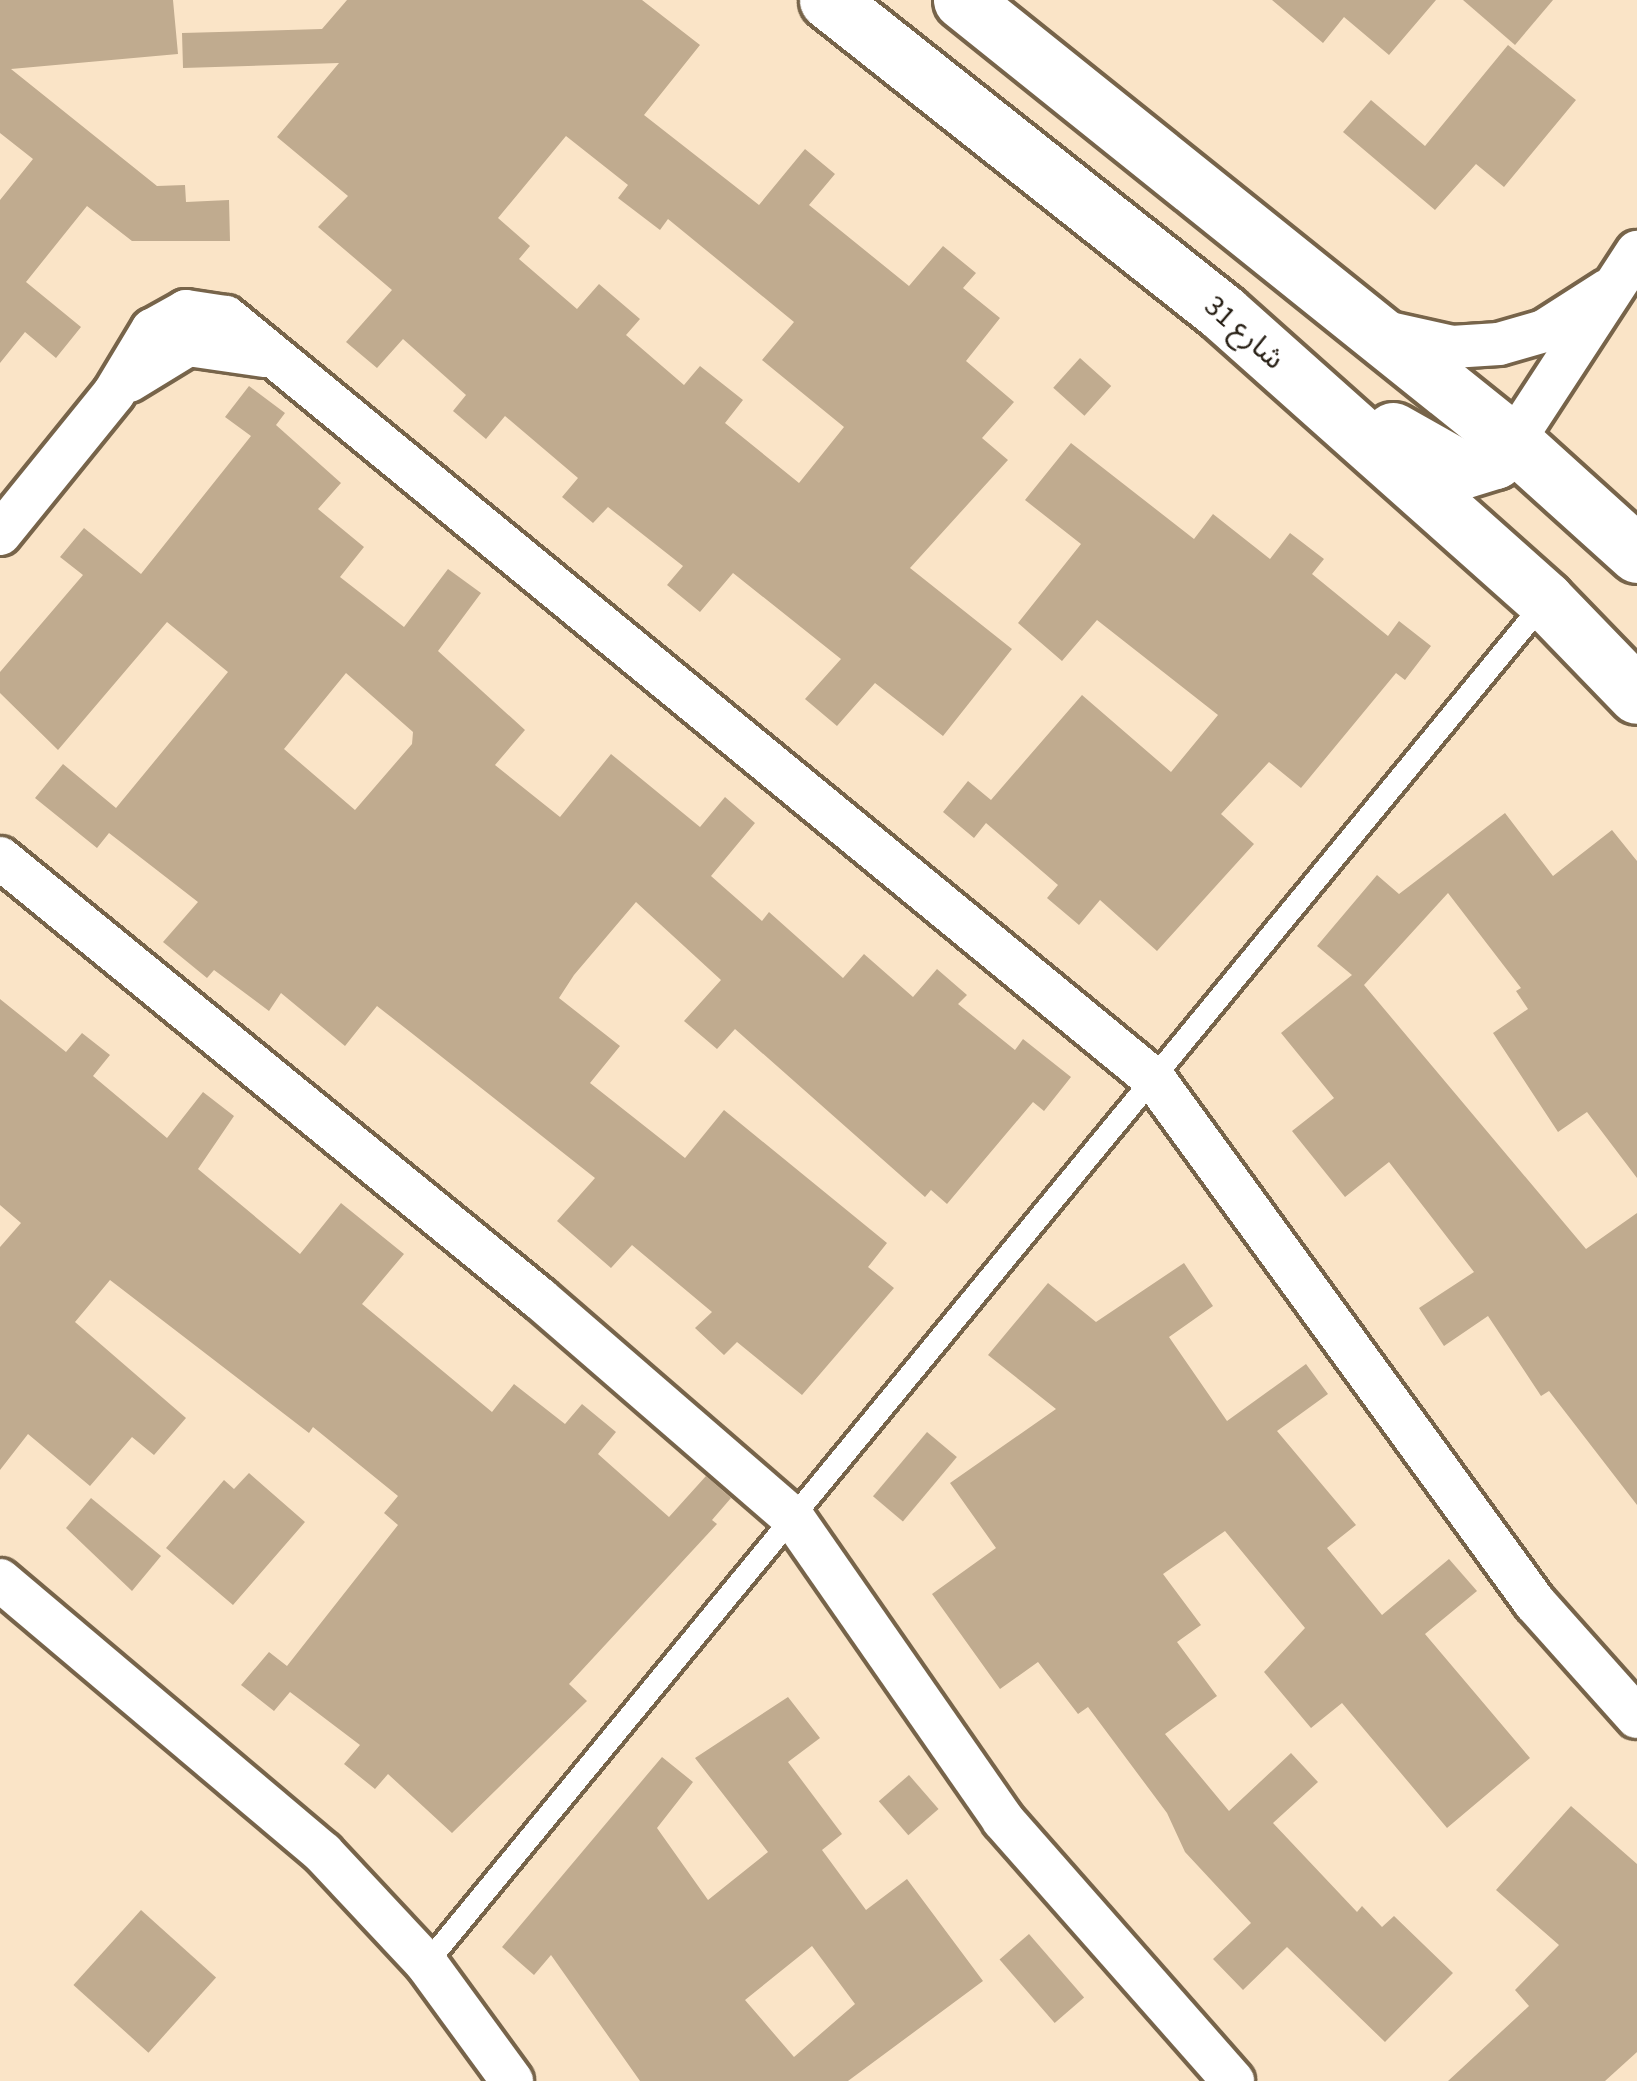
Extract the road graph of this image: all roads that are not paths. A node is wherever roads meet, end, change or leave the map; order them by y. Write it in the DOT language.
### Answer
graph roads {
  1 [pos="827,0"];
  2 [pos="962,0"];
  3 [pos="1637,252"];
  4 [pos="1608,290"];
  5 [pos="1222,312"];
  6 [pos="1361,323"];
  7 [pos="1513,442"];
  8 [pos="0,534"];
  9 [pos="1637,554"];
  10 [pos="1545,600"];
  11 [pos="1637,694"];
  12 [pos="0,858"];
  13 [pos="1155,1080"];
  14 [pos="794,1520"];
  15 [pos="0,1580"];
  16 [pos="1637,1717"];
  17 [pos="426,1963"];
  18 [pos="512,2081"];
  19 [pos="1233,2081"];
  1 -- 5 [label="street, شارع 31"];
  2 -- 6 [label="street"];
  3 -- 4 [label="street"];
  4 -- 6 [label="street"];
  4 -- 7 [label="street"];
  5 -- 7 [label="street"];
  5 -- 10 [label="street, شارع 31"];
  6 -- 7 [label="street"];
  7 -- 9 [label="street"];
  8 -- 13 [label="street"];
  10 -- 11 [label="street, شارع 31"];
  10 -- 13 [label="lane"];
  12 -- 14 [label="street"];
  13 -- 14 [label="lane"];
  13 -- 16 [label="street"];
  14 -- 17 [label="lane"];
  14 -- 19 [label="street"];
  15 -- 17 [label="street"];
  17 -- 18 [label="street"];
}
